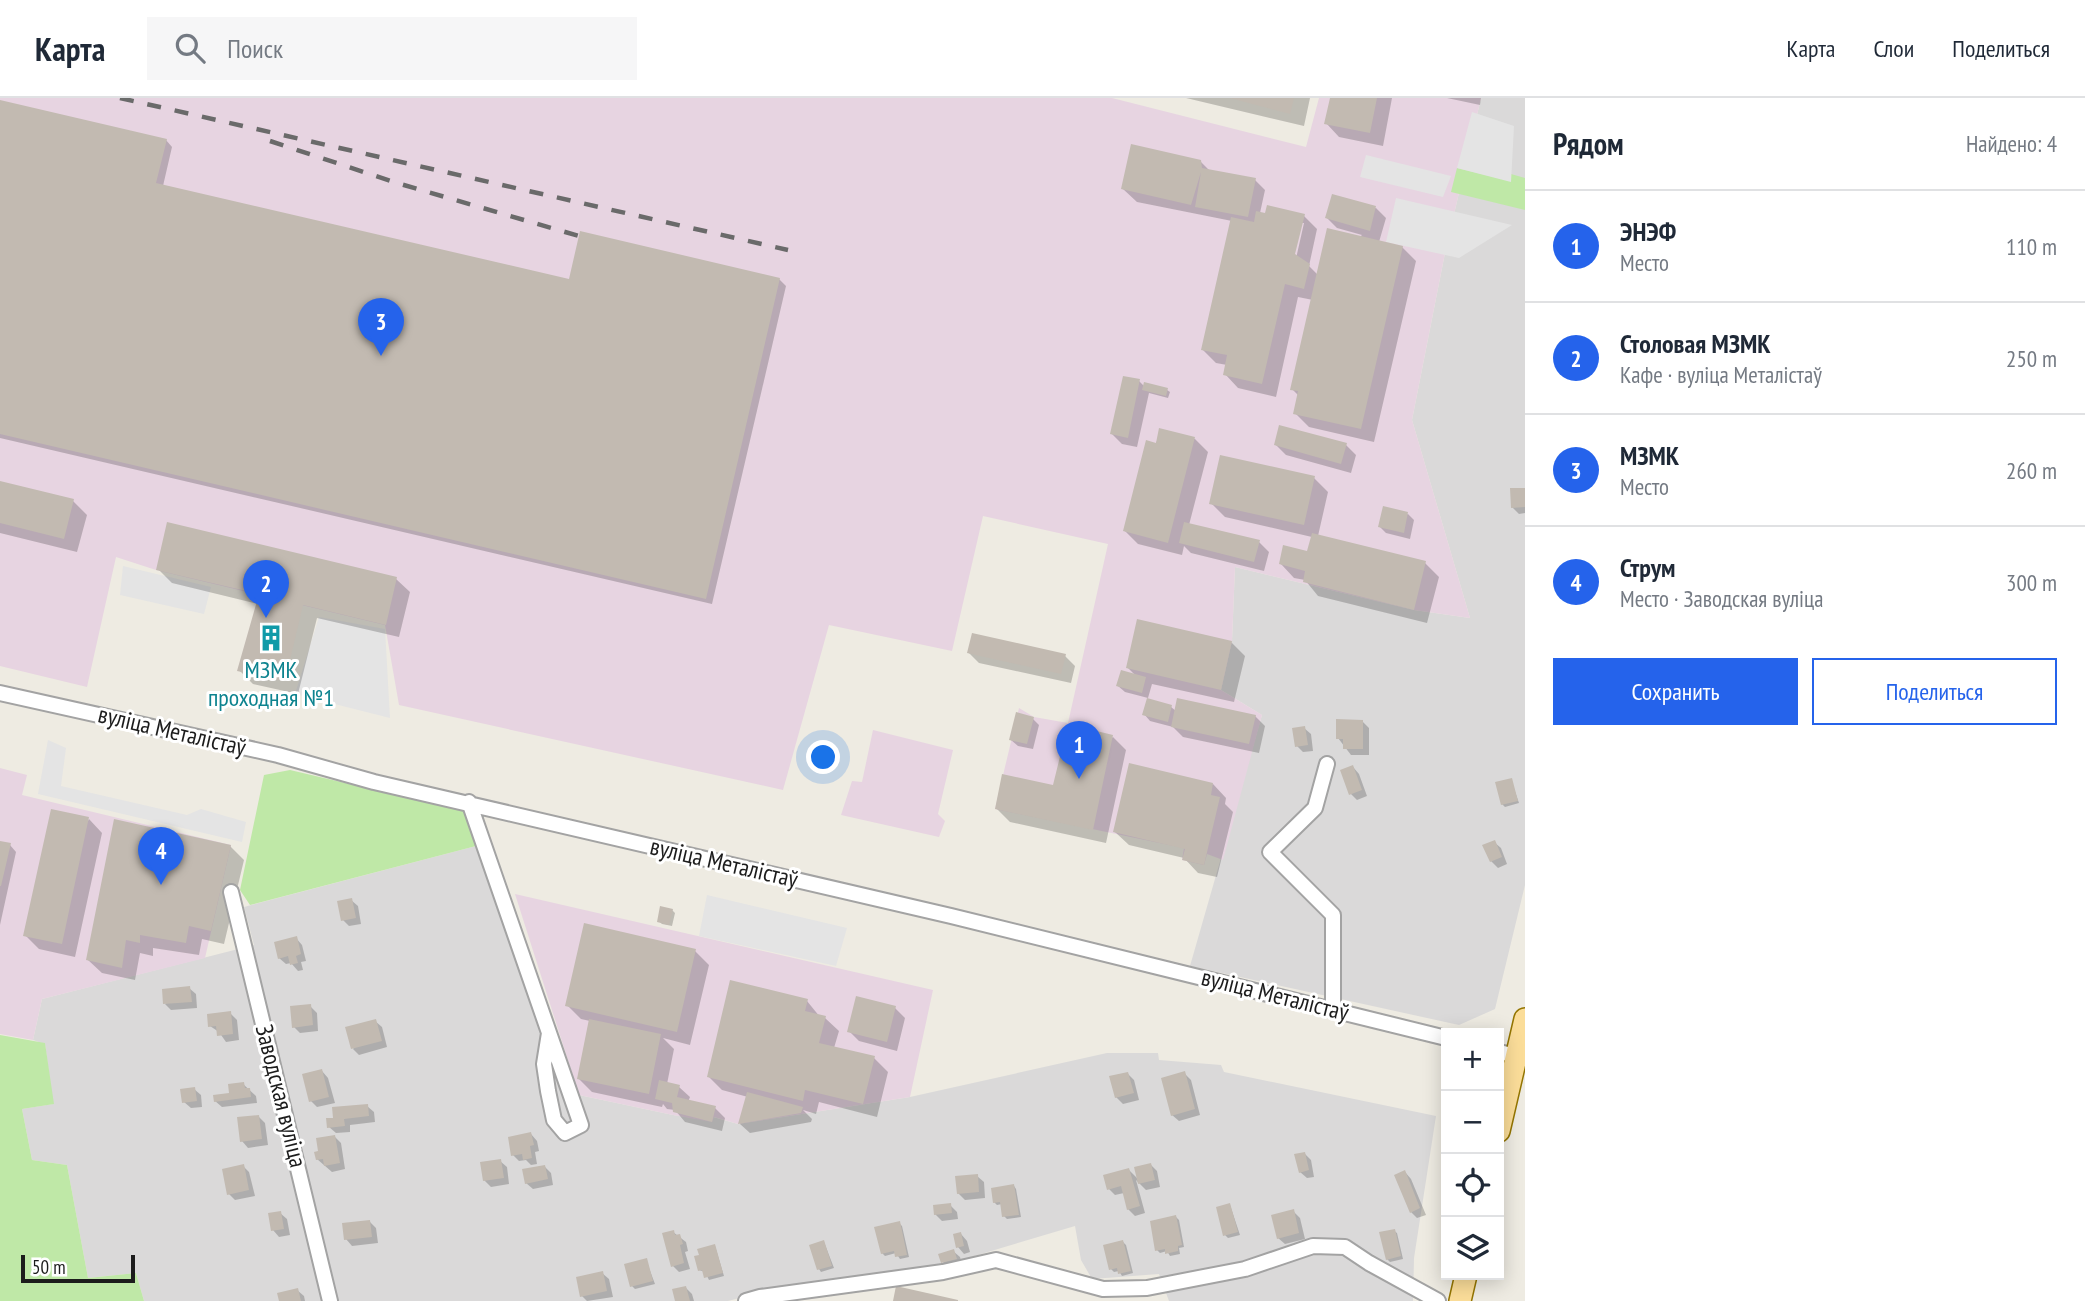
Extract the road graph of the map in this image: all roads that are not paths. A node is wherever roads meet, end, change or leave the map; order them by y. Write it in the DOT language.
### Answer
graph roads {
  1 [pos="0,693"];
  2 [pos="1327,764"];
  3 [pos="469,802"];
  4 [pos="232,892"];
  5 [pos="1334,1009"];
  6 [pos="1525,1019"];
  7 [pos="549,1033"];
  8 [pos="1441,1037"];
  9 [pos="1513,1055"];
  10 [pos="1504,1104"];
  11 [pos="1465,1280"];
  12 [pos="330,1301"];
  13 [pos="746,1301"];
  14 [pos="1438,1301"];
  15 [pos="1460,1301"];
  1 -- 3 [label="street, вуліца Металістаў"];
  2 -- 5 [label="street"];
  3 -- 5 [label="street, вуліца Металістаў"];
  3 -- 7 [label="street"];
  4 -- 12 [label="street, Заводская вуліца"];
  5 -- 8 [label="street, вуліца Металістаў"];
  6 -- 9 [label="main road"];
  7 -- 7 [label="street"];
  9 -- 10 [label="main road"];
  11 -- 15 [label="main road"];
  13 -- 14 [label="street"];
}
